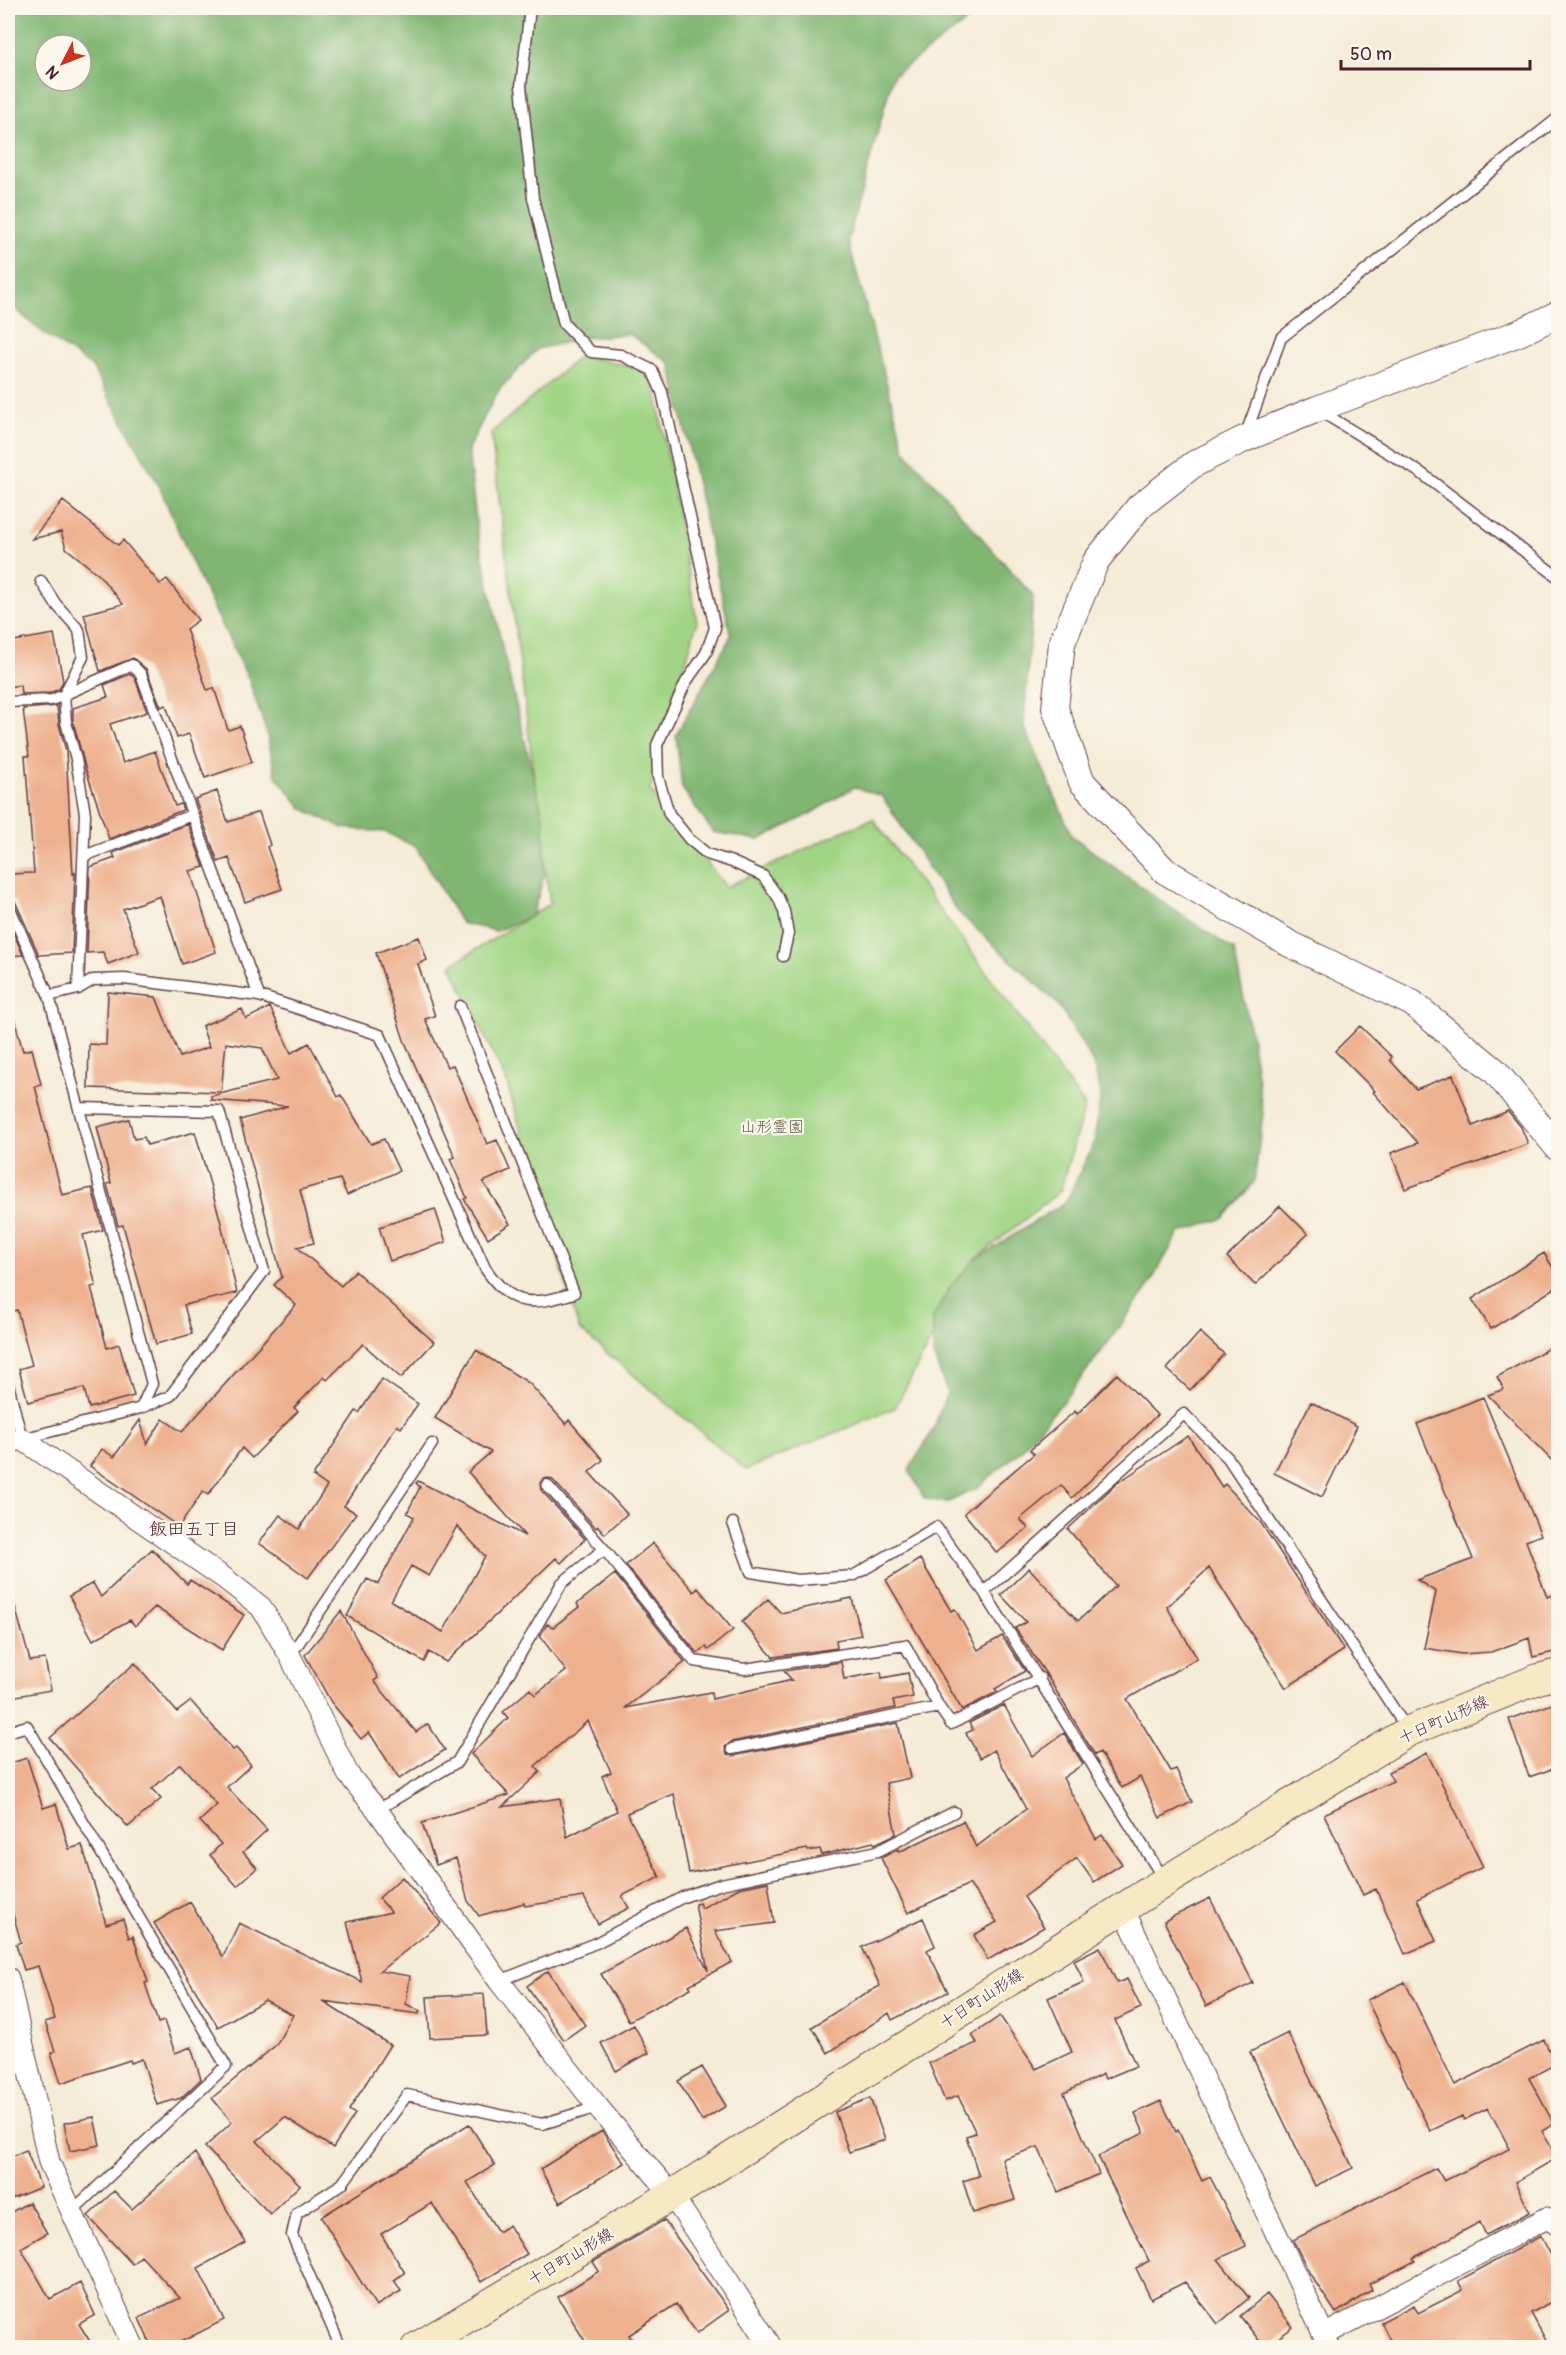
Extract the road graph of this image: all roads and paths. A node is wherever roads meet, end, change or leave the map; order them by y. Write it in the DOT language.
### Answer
graph roads {
  1 [pos="530,8"];
  2 [pos="1558,118"];
  3 [pos="1558,314"];
  4 [pos="1317,409"];
  5 [pos="1244,439"];
  6 [pos="1558,577"];
  7 [pos="41,581"];
  8 [pos="64,695"];
  9 [pos="8,702"];
  10 [pos="192,815"];
  11 [pos="84,856"];
  12 [pos="8,904"];
  13 [pos="783,956"];
  14 [pos="78,989"];
  15 [pos="49,996"];
  16 [pos="259,996"];
  17 [pos="460,1006"];
  18 [pos="80,1108"];
  19 [pos="1558,1148"];
  20 [pos="8,1384"];
  21 [pos="141,1408"];
  22 [pos="15,1441"];
  23 [pos="432,1444"];
  24 [pos="547,1485"];
  25 [pos="733,1523"];
  26 [pos="604,1549"];
  27 [pos="984,1592"];
  28 [pos="290,1656"];
  29 [pos="1558,1674"];
  30 [pos="1040,1678"];
  31 [pos="939,1707"];
  32 [pos="1409,1731"];
  33 [pos="8,1732"];
  34 [pos="732,1749"];
  35 [pos="377,1810"];
  36 [pos="954,1812"];
  37 [pos="1166,1881"];
  38 [pos="1123,1908"];
  39 [pos="8,1978"];
  40 [pos="498,1981"];
  41 [pos="598,2107"];
  42 [pos="672,2195"];
  43 [pos="70,2212"];
  44 [pos="1558,2225"];
  45 [pos="1327,2341"];
  46 [pos="134,2348"];
  47 [pos="341,2348"];
  48 [pos="416,2348"];
  49 [pos="772,2348"];
  1 -- 13 [label="lane"];
  2 -- 5 [label="lane"];
  3 -- 4 [label="street"];
  4 -- 5 [label="street"];
  4 -- 6 [label="lane"];
  5 -- 19 [label="street"];
  7 -- 8 [label="lane"];
  8 -- 9 [label="lane"];
  8 -- 10 [label="lane"];
  8 -- 11 [label="lane"];
  10 -- 11 [label="lane"];
  10 -- 16 [label="lane"];
  11 -- 14 [label="lane"];
  12 -- 15 [label="lane"];
  14 -- 15 [label="lane"];
  14 -- 16 [label="lane"];
  15 -- 18 [label="lane"];
  16 -- 17 [label="lane"];
  18 -- 21 [label="lane"];
  18 -- 21 [label="lane"];
  20 -- 22 [label="lane"];
  21 -- 22 [label="lane"];
  22 -- 28 [label="street"];
  23 -- 28 [label="lane"];
  24 -- 26 [label="lane"];
  25 -- 27 [label="lane"];
  26 -- 31 [label="lane"];
  26 -- 35 [label="lane"];
  27 -- 30 [label="lane"];
  27 -- 32 [label="lane"];
  28 -- 35 [label="street"];
  29 -- 32 [label="main road, 十日町山形線"];
  30 -- 31 [label="lane"];
  30 -- 37 [label="lane"];
  31 -- 34 [label="lane"];
  32 -- 37 [label="main road, 十日町山形線"];
  33 -- 43 [label="lane"];
  35 -- 40 [label="street"];
  36 -- 40 [label="lane"];
  37 -- 38 [label="main road, 十日町山形線"];
  38 -- 42 [label="main road, 十日町山形線"];
  38 -- 45 [label="street"];
  39 -- 43 [label="street"];
  40 -- 41 [label="street"];
  41 -- 42 [label="street"];
  41 -- 47 [label="lane"];
  42 -- 48 [label="main road, 十日町山形線"];
  42 -- 49 [label="street"];
  43 -- 46 [label="street"];
  44 -- 45 [label="street"];
}
